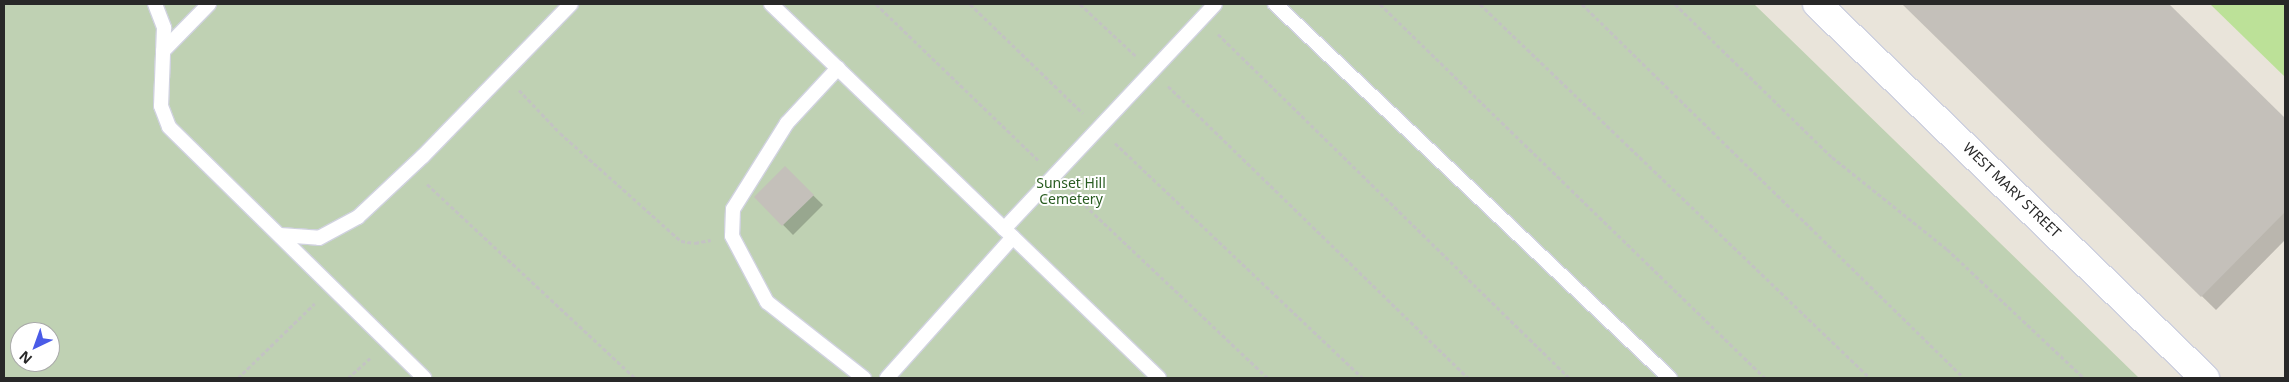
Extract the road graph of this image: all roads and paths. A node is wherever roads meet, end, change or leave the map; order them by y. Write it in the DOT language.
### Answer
graph roads {
  1 [pos="155,4"];
  2 [pos="209,4"];
  3 [pos="571,4"];
  4 [pos="771,4"];
  5 [pos="876,4"];
  6 [pos="970,4"];
  7 [pos="1080,4"];
  8 [pos="1215,4"];
  9 [pos="1275,4"];
  10 [pos="1380,4"];
  11 [pos="1480,4"];
  12 [pos="1582,4"];
  13 [pos="1675,4"];
  14 [pos="1817,4"];
  15 [pos="1202,18"];
  16 [pos="163,50"];
  17 [pos="838,68"];
  18 [pos="1152,71"];
  19 [pos="503,73"];
  20 [pos="1099,128"];
  21 [pos="410,168"];
  22 [pos="1053,175"];
  23 [pos="1008,233"];
  24 [pos="280,235"];
  25 [pos="732,236"];
  26 [pos="332,287"];
  27 [pos="387,342"];
  28 [pos="238,378"];
  29 [pos="348,378"];
  30 [pos="424,378"];
  31 [pos="635,378"];
  32 [pos="864,378"];
  33 [pos="887,378"];
  34 [pos="1159,378"];
  35 [pos="1268,378"];
  36 [pos="1362,378"];
  37 [pos="1468,378"];
  38 [pos="1569,378"];
  39 [pos="1670,378"];
  40 [pos="1765,378"];
  41 [pos="1870,378"];
  42 [pos="1964,378"];
  43 [pos="2084,378"];
  44 [pos="2205,378"];
  1 -- 16 [label="lane"];
  2 -- 16 [label="lane"];
  3 -- 19 [label="lane"];
  4 -- 17 [label="lane"];
  5 -- 22 [label="path"];
  6 -- 20 [label="path"];
  7 -- 18 [label="path"];
  8 -- 15 [label="lane"];
  9 -- 39 [label="lane"];
  10 -- 40 [label="path"];
  11 -- 41 [label="path"];
  12 -- 42 [label="path"];
  13 -- 43 [label="path"];
  14 -- 44 [label="street, WEST MARY STREET"];
  15 -- 18 [label="lane"];
  15 -- 38 [label="path"];
  16 -- 24 [label="lane"];
  17 -- 23 [label="lane"];
  17 -- 25 [label="lane"];
  18 -- 20 [label="lane"];
  18 -- 37 [label="path"];
  19 -- 21 [label="lane"];
  19 -- 25 [label="path"];
  20 -- 22 [label="lane"];
  20 -- 36 [label="path"];
  21 -- 24 [label="lane"];
  21 -- 31 [label="path"];
  22 -- 23 [label="lane"];
  22 -- 35 [label="path"];
  23 -- 33 [label="lane"];
  23 -- 34 [label="lane"];
  24 -- 26 [label="lane"];
  25 -- 32 [label="lane"];
  26 -- 27 [label="lane"];
  26 -- 28 [label="path"];
  27 -- 29 [label="path"];
  27 -- 30 [label="lane"];
}
